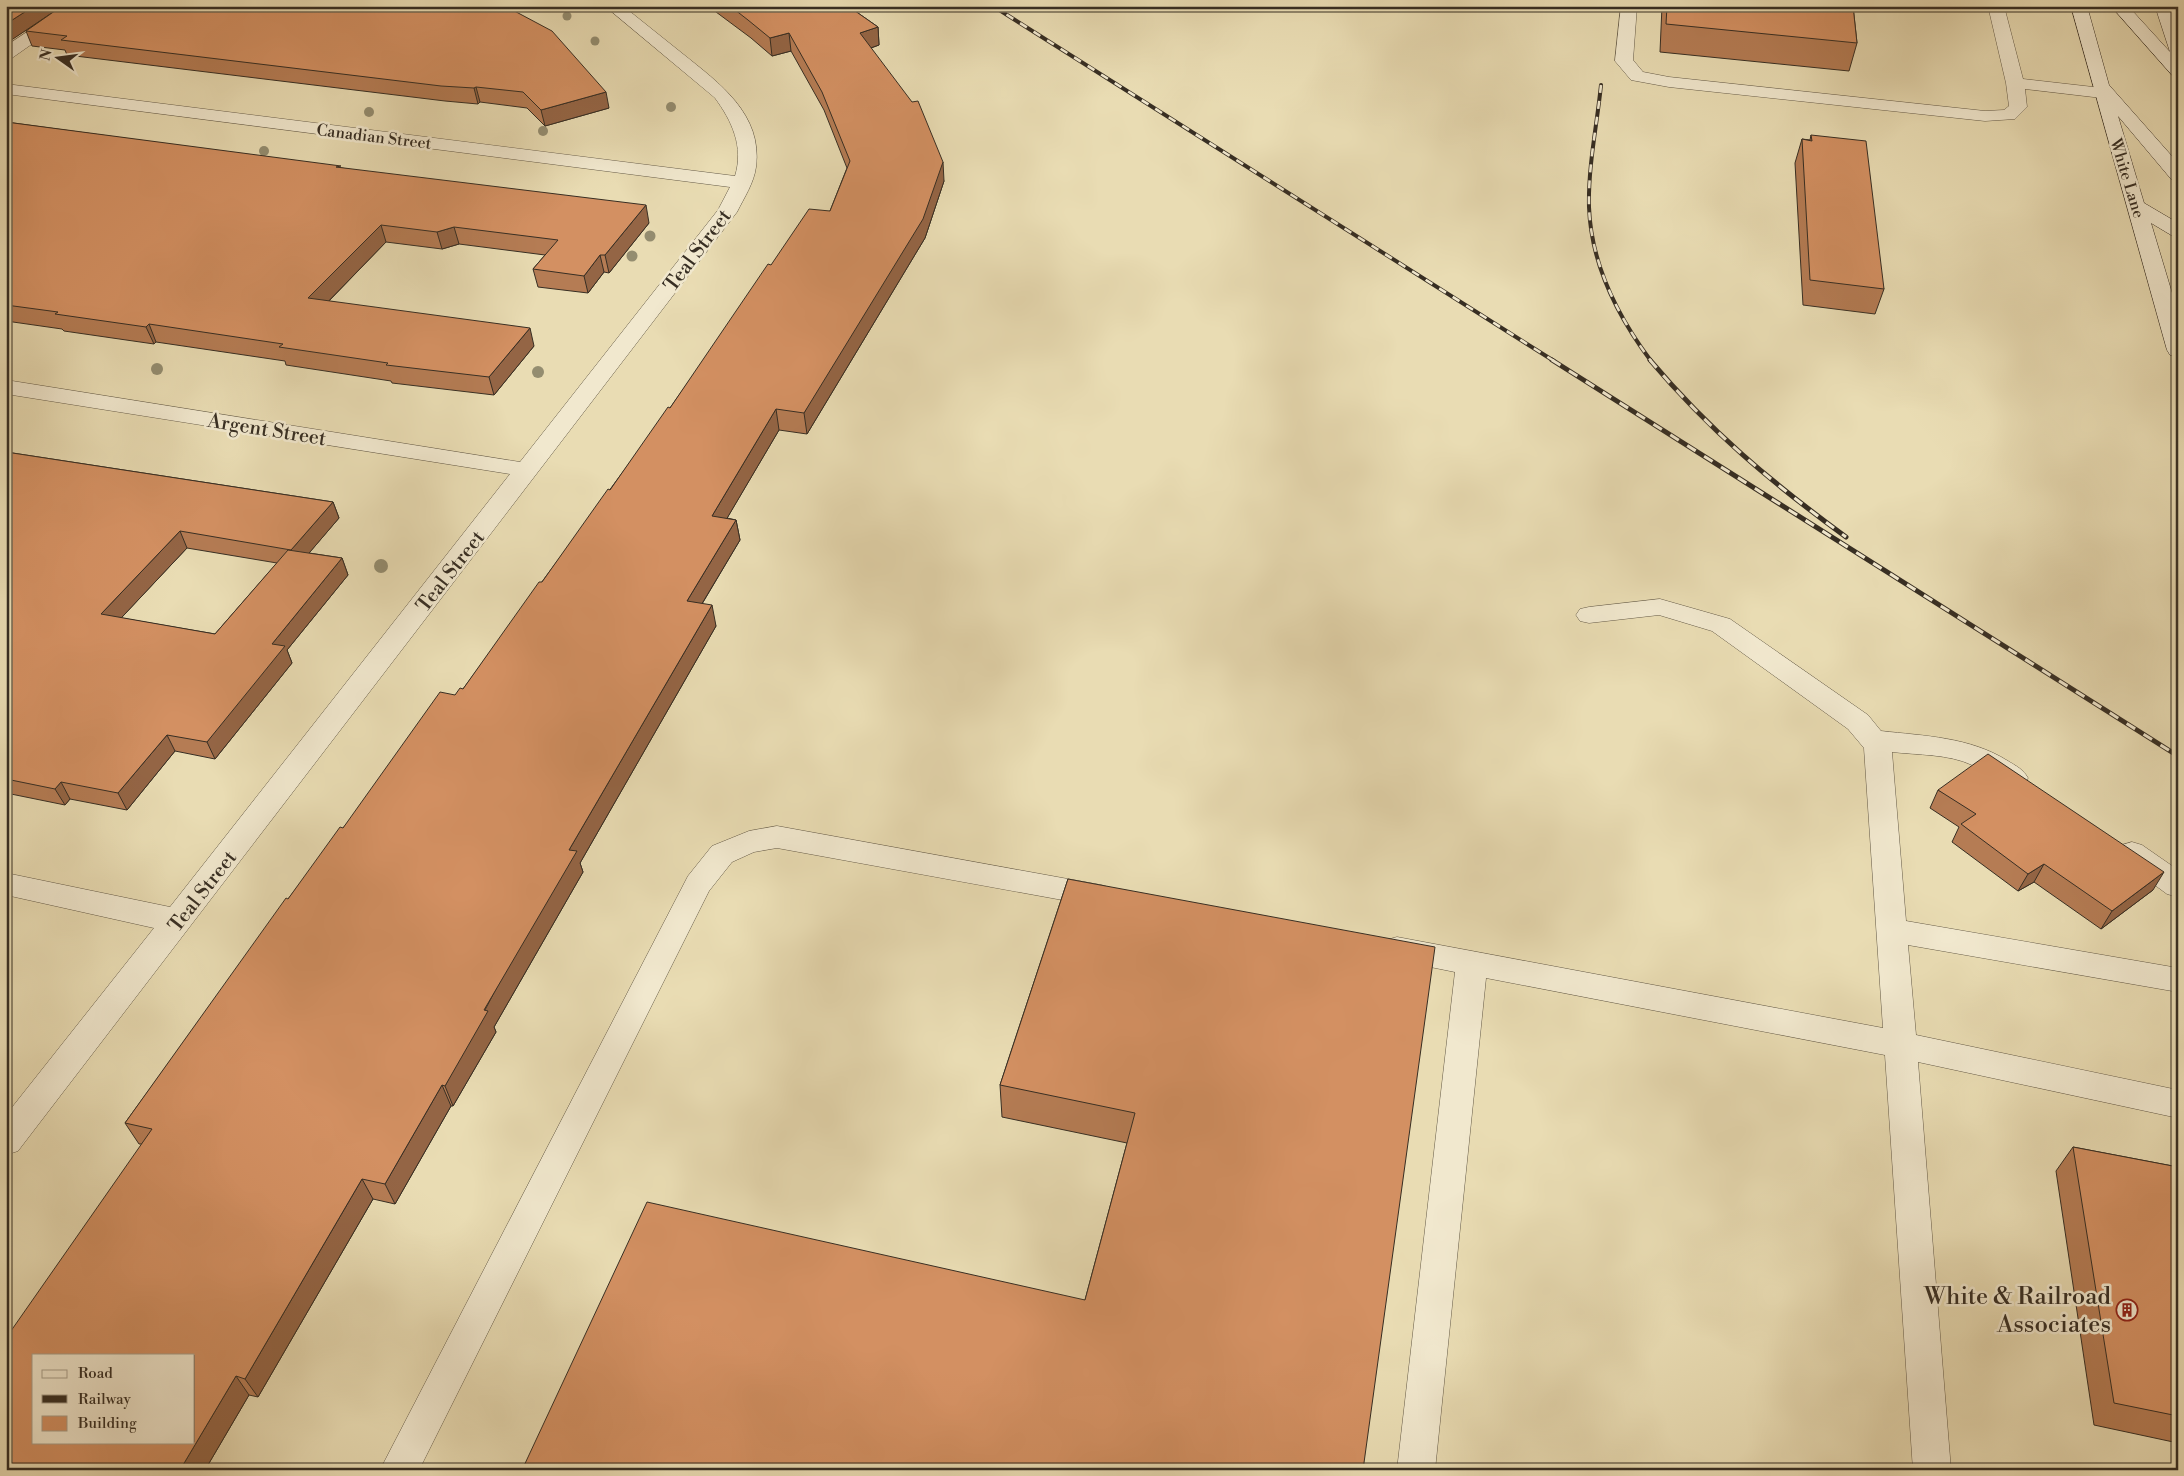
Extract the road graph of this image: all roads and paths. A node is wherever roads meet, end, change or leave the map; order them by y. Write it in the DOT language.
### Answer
graph roads {
  1 [pos="78,6"];
  2 [pos="612,6"];
  3 [pos="1629,6"];
  4 [pos="1996,6"];
  5 [pos="2079,6"];
  6 [pos="2119,6"];
  7 [pos="2163,6"];
  8 [pos="2178,50"];
  9 [pos="6,54"];
  10 [pos="2178,71"];
  11 [pos="2015,83"];
  12 [pos="2100,86"];
  13 [pos="6,89"];
  14 [pos="2178,175"];
  15 [pos="742,183"];
  16 [pos="2137,207"];
  17 [pos="2178,230"];
  18 [pos="2178,350"];
  19 [pos="6,387"];
  20 [pos="528,470"];
  21 [pos="1589,615"];
  22 [pos="1873,740"];
  23 [pos="2038,794"];
  24 [pos="2110,839"];
  25 [pos="6,884"];
  26 [pos="2178,886"];
  27 [pos="1130,901"];
  28 [pos="178,921"];
  29 [pos="1891,930"];
  30 [pos="1364,944"];
  31 [pos="1472,963"];
  32 [pos="2178,980"];
  33 [pos="1901,1045"];
  34 [pos="2178,1104"];
  35 [pos="6,1141"];
  36 [pos="399,1470"];
  37 [pos="1416,1470"];
  38 [pos="1932,1470"];
  1 -- 9 [label="street"];
  2 -- 15 [label="street, Teal Street"];
  3 -- 11 [label="street"];
  4 -- 11 [label="street"];
  5 -- 12 [label="street, White Lane"];
  6 -- 10 [label="street"];
  7 -- 8 [label="street"];
  11 -- 12 [label="street"];
  12 -- 14 [label="street"];
  12 -- 16 [label="street, White Lane"];
  13 -- 15 [label="street, Canadian Street"];
  15 -- 20 [label="street, Teal Street"];
  16 -- 17 [label="street"];
  16 -- 18 [label="street, White Lane"];
  19 -- 20 [label="street, Argent Street"];
  20 -- 28 [label="street, Teal Street"];
  21 -- 22 [label="street"];
  22 -- 23 [label="street"];
  22 -- 29 [label="street"];
  24 -- 26 [label="street"];
  25 -- 28 [label="street"];
  27 -- 36 [label="street"];
  28 -- 35 [label="street, Teal Street"];
  29 -- 32 [label="street"];
  29 -- 33 [label="street"];
  30 -- 31 [label="street"];
  31 -- 33 [label="street"];
  31 -- 37 [label="street"];
  33 -- 34 [label="street"];
  33 -- 38 [label="street"];
}
